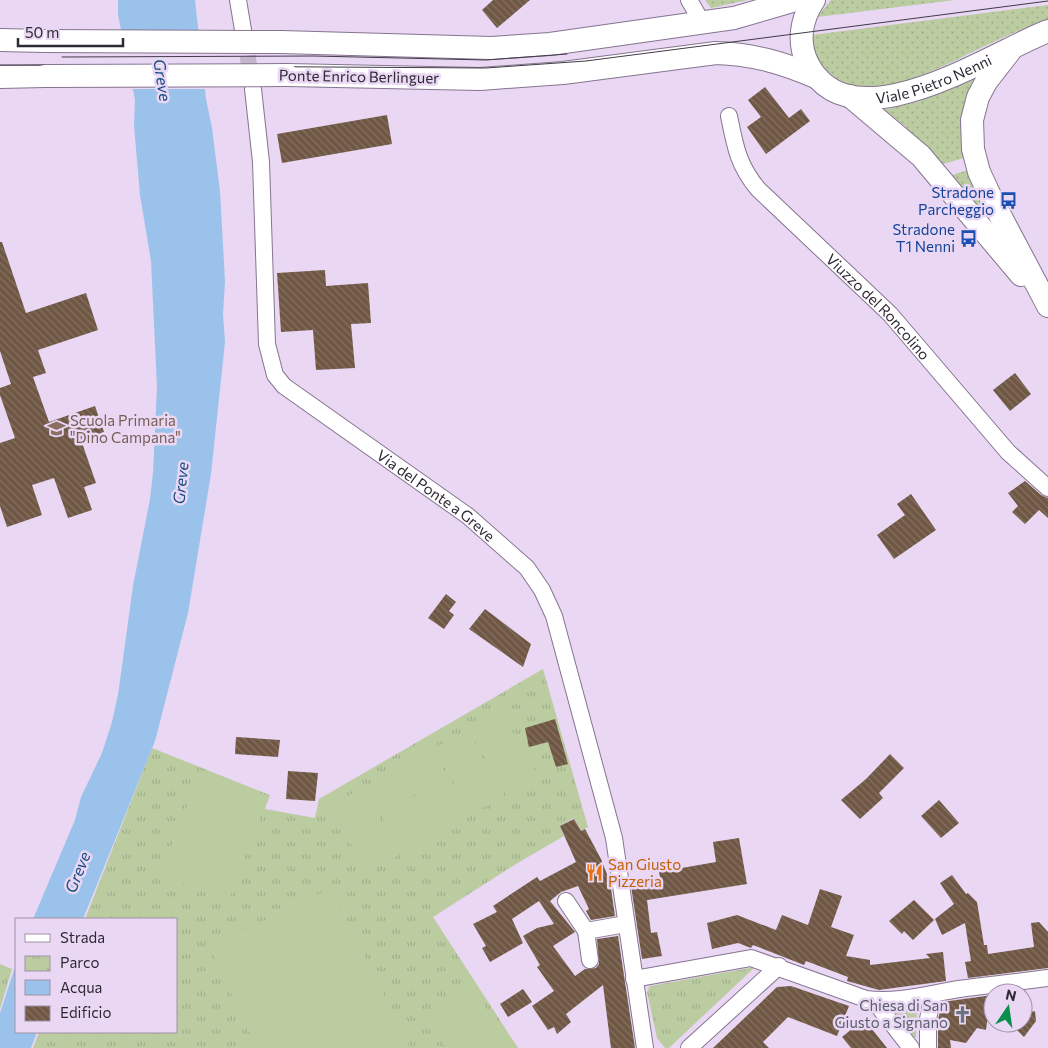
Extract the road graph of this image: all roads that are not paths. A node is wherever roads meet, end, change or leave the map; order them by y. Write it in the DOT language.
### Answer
graph roads {
  1 [pos="238,0"];
  2 [pos="689,0"];
  3 [pos="796,0"];
  4 [pos="814,0"];
  5 [pos="703,24"];
  6 [pos="243,30"];
  7 [pos="1048,31"];
  8 [pos="0,40"];
  9 [pos="1015,44"];
  10 [pos="716,53"];
  11 [pos="0,77"];
  12 [pos="818,78"];
  13 [pos="253,89"];
  14 [pos="850,96"];
  15 [pos="729,116"];
  16 [pos="1048,306"];
  17 [pos="1048,488"];
  18 [pos="566,901"];
  19 [pos="626,924"];
  20 [pos="586,931"];
  21 [pos="590,960"];
  22 [pos="779,966"];
  23 [pos="1048,978"];
  24 [pos="634,979"];
  25 [pos="933,995"];
  26 [pos="872,1000"];
  27 [pos="645,1048"];
  28 [pos="689,1048"];
  29 [pos="911,1048"];
  30 [pos="928,1048"];
  1 -- 6 [label="street"];
  2 -- 5 [label="street"];
  3 -- 5 [label="main road"];
  4 -- 12 [label="main road, Viale Pietro Nenni"];
  5 -- 8 [label="main road, Ponte Enrico Berlinguer, bridge"];
  7 -- 9 [label="main road, Viale Pietro Nenni"];
  9 -- 14 [label="main road, Viale Pietro Nenni"];
  9 -- 16 [label="main road"];
  10 -- 11 [label="main road, Ponte Enrico Berlinguer, bridge"];
  10 -- 12 [label="main road, Viale Pietro Nenni"];
  12 -- 14 [label="main road, Viale Pietro Nenni"];
  13 -- 19 [label="street, Via del Ponte a Greve"];
  14 -- 16 [label="main road"];
  15 -- 17 [label="street, Viuzzo del Roncolino"];
  18 -- 20 [label="street"];
  19 -- 20 [label="street"];
  19 -- 24 [label="street, Via del Ponte a Greve"];
  20 -- 21 [label="street"];
  22 -- 24 [label="street"];
  22 -- 26 [label="street"];
  22 -- 28 [label="street"];
  23 -- 25 [label="street"];
  24 -- 27 [label="street, Via del Ponte a Greve"];
  25 -- 26 [label="street"];
  25 -- 30 [label="street"];
  26 -- 29 [label="street"];
}
